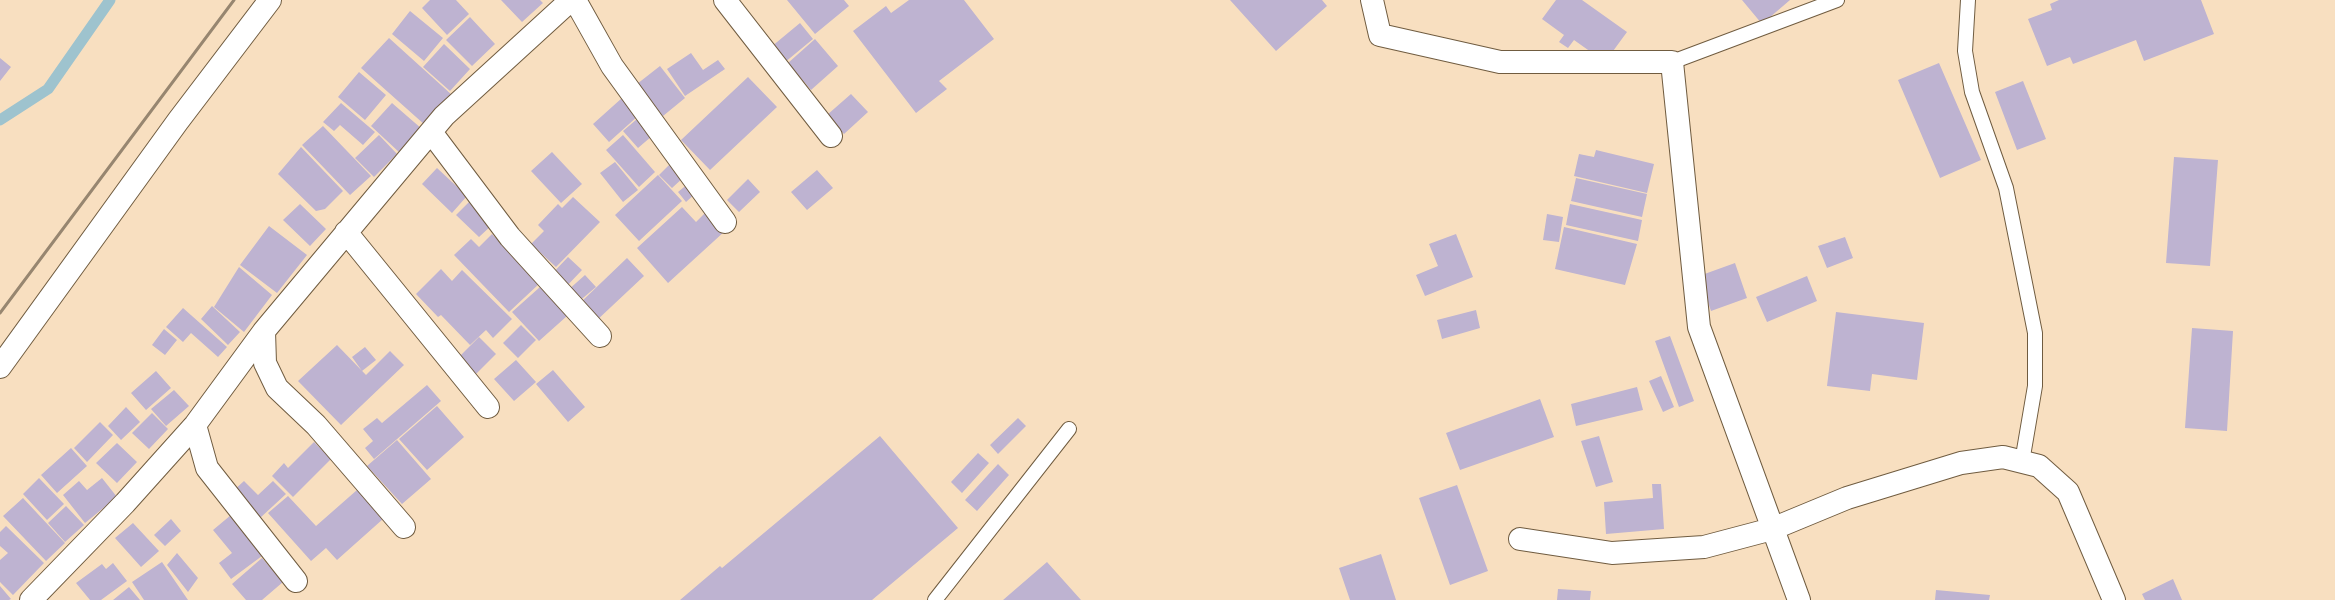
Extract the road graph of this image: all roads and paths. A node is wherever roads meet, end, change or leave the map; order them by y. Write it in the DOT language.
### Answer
graph roads {
  1 [pos="270,0"];
  2 [pos="571,0"];
  3 [pos="575,0"];
  4 [pos="725,0"];
  5 [pos="1372,0"];
  6 [pos="1837,0"];
  7 [pos="1968,0"];
  8 [pos="1672,62"];
  9 [pos="431,132"];
  10 [pos="831,136"];
  11 [pos="726,222"];
  12 [pos="346,232"];
  13 [pos="264,331"];
  14 [pos="600,336"];
  15 [pos="0,367"];
  16 [pos="488,407"];
  17 [pos="194,425"];
  18 [pos="1069,429"];
  19 [pos="2022,462"];
  20 [pos="404,527"];
  21 [pos="1772,529"];
  22 [pos="1520,539"];
  23 [pos="296,581"];
  24 [pos="31,600"];
  25 [pos="935,600"];
  26 [pos="1799,600"];
  27 [pos="2114,600"];
  1 -- 15 [label="street"];
  2 -- 9 [label="street"];
  3 -- 11 [label="street"];
  4 -- 10 [label="street"];
  5 -- 8 [label="street"];
  6 -- 8 [label="lane"];
  7 -- 19 [label="lane"];
  8 -- 21 [label="street"];
  9 -- 12 [label="street"];
  9 -- 14 [label="street"];
  12 -- 13 [label="street"];
  12 -- 16 [label="street"];
  13 -- 17 [label="street"];
  13 -- 20 [label="street"];
  17 -- 23 [label="street"];
  17 -- 24 [label="street"];
  18 -- 25 [label="lane"];
  19 -- 21 [label="street"];
  19 -- 27 [label="street"];
  21 -- 22 [label="street"];
  21 -- 26 [label="street"];
}
